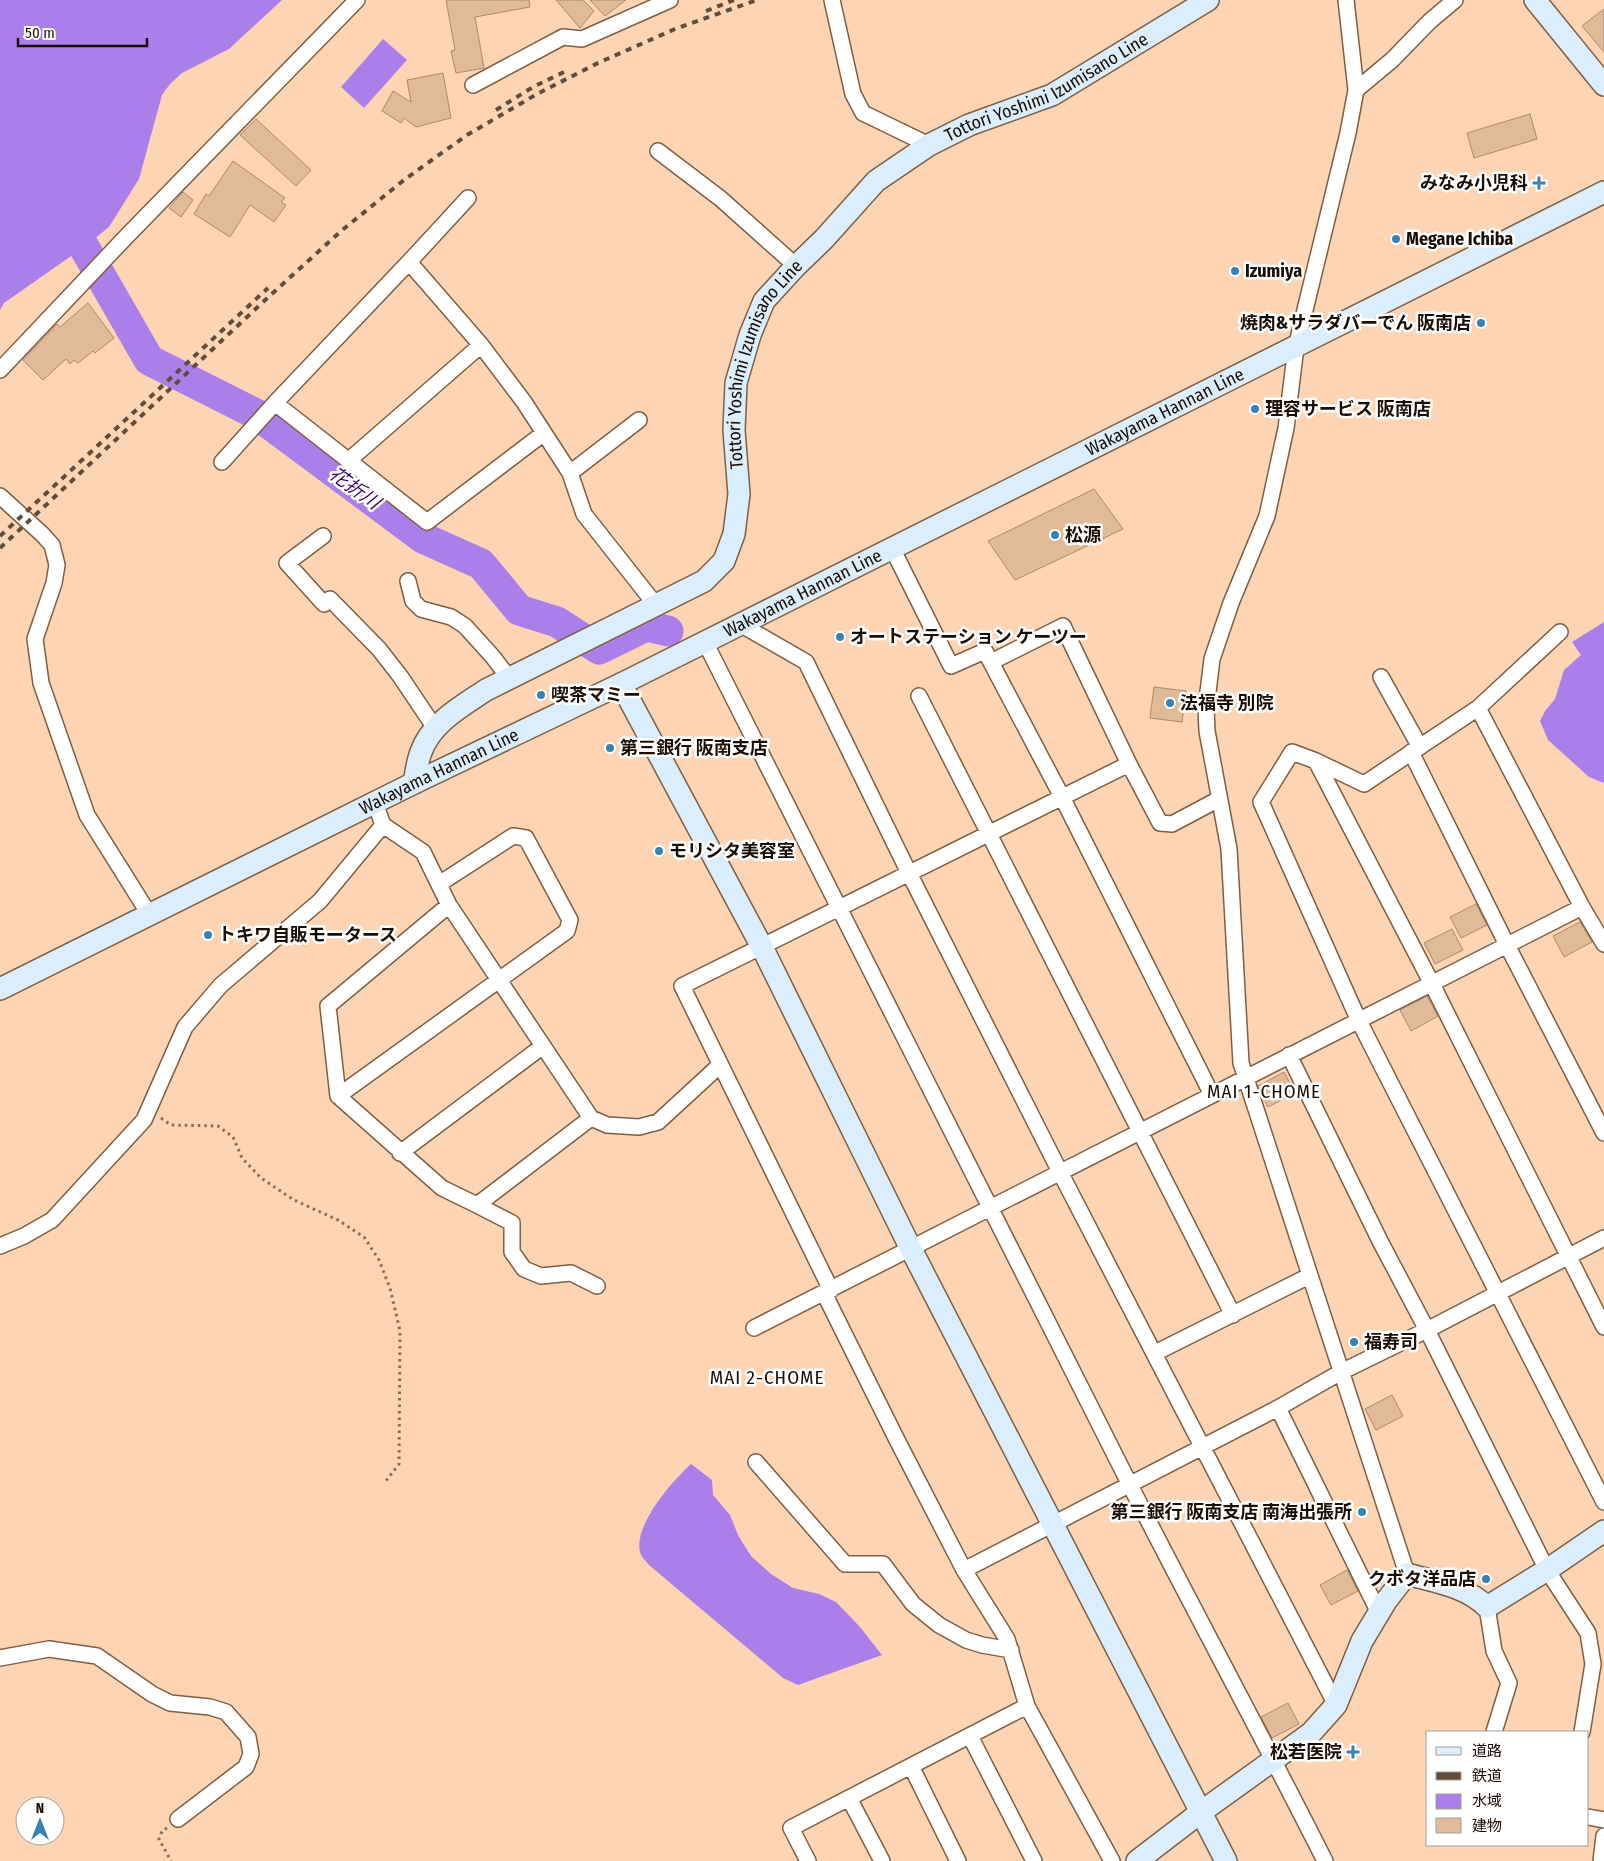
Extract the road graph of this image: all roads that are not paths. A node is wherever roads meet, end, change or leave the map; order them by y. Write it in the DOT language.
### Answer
graph roads {
  1 [pos="357,0"];
  2 [pos="670,0"];
  3 [pos="832,0"];
  4 [pos="1208,0"];
  5 [pos="1346,0"];
  6 [pos="1455,0"];
  7 [pos="1535,0"];
  8 [pos="473,85"];
  9 [pos="1604,85"];
  10 [pos="1356,90"];
  11 [pos="929,145"];
  12 [pos="658,151"];
  13 [pos="1604,192"];
  14 [pos="468,198"];
  15 [pos="409,262"];
  16 [pos="796,266"];
  17 [pos="481,345"];
  18 [pos="1296,347"];
  19 [pos="0,370"];
  20 [pos="274,403"];
  21 [pos="639,420"];
  22 [pos="544,433"];
  23 [pos="348,461"];
  24 [pos="222,462"];
  25 [pos="570,473"];
  26 [pos="0,496"];
  27 [pos="323,536"];
  28 [pos="892,548"];
  29 [pos="408,582"];
  30 [pos="655,604"];
  31 [pos="740,624"];
  32 [pos="1560,632"];
  33 [pos="705,642"];
  34 [pos="991,662"];
  35 [pos="1381,677"];
  36 [pos="509,678"];
  37 [pos="621,684"];
  38 [pos="919,696"];
  39 [pos="1478,708"];
  40 [pos="435,728"];
  41 [pos="1416,749"];
  42 [pos="1316,761"];
  43 [pos="1129,764"];
  44 [pos="414,783"];
  45 [pos="1062,797"];
  46 [pos="1219,799"];
  47 [pos="375,803"];
  48 [pos="383,825"];
  49 [pos="989,834"];
  50 [pos="909,873"];
  51 [pos="439,884"];
  52 [pos="450,905"];
  53 [pos="1582,907"];
  54 [pos="840,908"];
  55 [pos="149,914"];
  56 [pos="1604,944"];
  57 [pos="1507,945"];
  58 [pos="762,947"];
  59 [pos="499,980"];
  60 [pos="1432,984"];
  61 [pos="0,989"];
  62 [pos="1359,1021"];
  63 [pos="543,1046"];
  64 [pos="1289,1055"];
  65 [pos="720,1066"];
  66 [pos="1245,1079"];
  67 [pos="338,1096"];
  68 [pos="1212,1096"];
  69 [pos="592,1118"];
  70 [pos="1140,1132"];
  71 [pos="1604,1133"];
  72 [pos="400,1153"];
  73 [pos="1060,1172"];
  74 [pos="477,1205"];
  75 [pos="991,1208"];
  76 [pos="1604,1238"];
  77 [pos="0,1246"];
  78 [pos="911,1249"];
  79 [pos="1567,1257"];
  80 [pos="1309,1276"];
  81 [pos="597,1286"];
  82 [pos="827,1291"];
  83 [pos="1497,1294"];
  84 [pos="1233,1315"];
  85 [pos="1604,1327"];
  86 [pos="754,1328"];
  87 [pos="1427,1330"];
  88 [pos="1155,1353"];
  89 [pos="1341,1372"];
  90 [pos="1278,1408"];
  91 [pos="1203,1445"];
  92 [pos="756,1462"];
  93 [pos="1130,1484"];
  94 [pos="1604,1502"];
  95 [pos="1054,1525"];
  96 [pos="1604,1531"];
  97 [pos="964,1570"];
  98 [pos="1547,1570"];
  99 [pos="1407,1574"];
  100 [pos="1486,1608"];
  101 [pos="1379,1613"];
  102 [pos="1011,1650"];
  103 [pos="0,1658"];
  104 [pos="1336,1705"];
  105 [pos="1027,1706"];
  106 [pos="1494,1731"];
  107 [pos="1582,1731"];
  108 [pos="970,1736"];
  109 [pos="1274,1760"];
  110 [pos="911,1766"];
  111 [pos="849,1798"];
  112 [pos="1201,1812"];
  113 [pos="1589,1817"];
  114 [pos="178,1820"];
  115 [pos="1604,1820"];
  116 [pos="1604,1836"];
  117 [pos="808,1861"];
  118 [pos="882,1861"];
  119 [pos="958,1861"];
  120 [pos="1034,1861"];
  121 [pos="1112,1861"];
  122 [pos="1137,1861"];
  123 [pos="1226,1861"];
  124 [pos="1325,1861"];
  125 [pos="1601,1861"];
  1 -- 19 [label="street"];
  2 -- 8 [label="street"];
  3 -- 11 [label="street"];
  4 -- 11 [label="main road, Tottori Yoshimi Izumisano Line"];
  5 -- 10 [label="street"];
  6 -- 10 [label="street"];
  7 -- 9 [label="main road"];
  10 -- 18 [label="street"];
  11 -- 16 [label="main road, Tottori Yoshimi Izumisano Line"];
  12 -- 16 [label="street"];
  13 -- 18 [label="main road, Wakayama Hannan Line"];
  14 -- 15 [label="street"];
  15 -- 17 [label="street"];
  15 -- 20 [label="street"];
  16 -- 30 [label="main road, Tottori Yoshimi Izumisano Line"];
  17 -- 22 [label="street"];
  17 -- 23 [label="street"];
  18 -- 28 [label="main road, Wakayama Hannan Line"];
  18 -- 46 [label="street"];
  20 -- 23 [label="street"];
  20 -- 24 [label="street"];
  21 -- 25 [label="street"];
  22 -- 23 [label="street"];
  22 -- 25 [label="street"];
  25 -- 30 [label="street"];
  26 -- 55 [label="street"];
  27 -- 40 [label="street"];
  28 -- 31 [label="main road, Wakayama Hannan Line"];
  28 -- 34 [label="street"];
  29 -- 36 [label="street"];
  30 -- 36 [label="main road, Tottori Yoshimi Izumisano Line"];
  31 -- 33 [label="main road, Wakayama Hannan Line"];
  31 -- 50 [label="street"];
  32 -- 39 [label="street"];
  33 -- 37 [label="main road, Wakayama Hannan Line"];
  33 -- 54 [label="street"];
  34 -- 43 [label="street"];
  34 -- 45 [label="street"];
  35 -- 41 [label="street"];
  36 -- 40 [label="main road, Tottori Yoshimi Izumisano Line"];
  37 -- 44 [label="main road, Wakayama Hannan Line"];
  37 -- 58 [label="main road"];
  38 -- 49 [label="street"];
  39 -- 41 [label="street"];
  39 -- 53 [label="street"];
  40 -- 44 [label="main road, Tottori Yoshimi Izumisano Line"];
  41 -- 42 [label="street"];
  41 -- 57 [label="street"];
  42 -- 60 [label="street"];
  42 -- 62 [label="street"];
  43 -- 45 [label="street"];
  43 -- 46 [label="street"];
  44 -- 47 [label="main road, Wakayama Hannan Line"];
  45 -- 49 [label="street"];
  45 -- 68 [label="street"];
  46 -- 66 [label="street"];
  47 -- 48 [label="street"];
  47 -- 55 [label="main road, Wakayama Hannan Line"];
  48 -- 51 [label="street"];
  48 -- 77 [label="street"];
  49 -- 50 [label="street"];
  49 -- 70 [label="street"];
  50 -- 54 [label="street"];
  50 -- 73 [label="street"];
  51 -- 52 [label="street"];
  51 -- 59 [label="street"];
  52 -- 59 [label="street"];
  52 -- 67 [label="street"];
  53 -- 56 [label="street"];
  53 -- 57 [label="street"];
  54 -- 58 [label="street"];
  54 -- 75 [label="street"];
  55 -- 61 [label="main road, Wakayama Hannan Line"];
  57 -- 60 [label="street"];
  57 -- 71 [label="street"];
  58 -- 65 [label="street"];
  58 -- 78 [label="main road"];
  59 -- 63 [label="street"];
  59 -- 67 [label="street"];
  60 -- 62 [label="street"];
  60 -- 79 [label="street"];
  62 -- 64 [label="street"];
  62 -- 83 [label="street"];
  63 -- 69 [label="street"];
  63 -- 72 [label="street"];
  64 -- 66 [label="street"];
  64 -- 87 [label="street"];
  65 -- 69 [label="street"];
  65 -- 82 [label="street"];
  66 -- 68 [label="street"];
  66 -- 80 [label="street"];
  67 -- 72 [label="street"];
  68 -- 70 [label="street"];
  69 -- 74 [label="street"];
  70 -- 73 [label="street"];
  70 -- 84 [label="street"];
  72 -- 74 [label="street"];
  73 -- 75 [label="street"];
  73 -- 88 [label="street"];
  74 -- 81 [label="street"];
  75 -- 78 [label="street"];
  75 -- 93 [label="street"];
  76 -- 79 [label="street"];
  78 -- 82 [label="street"];
  78 -- 95 [label="main road"];
  79 -- 83 [label="street"];
  79 -- 85 [label="street"];
  80 -- 84 [label="street"];
  80 -- 89 [label="street"];
  82 -- 86 [label="street"];
  82 -- 97 [label="street"];
  83 -- 87 [label="street"];
  83 -- 94 [label="street"];
  84 -- 88 [label="street"];
  87 -- 89 [label="street"];
  87 -- 98 [label="street"];
  88 -- 91 [label="street"];
  89 -- 90 [label="street"];
  89 -- 99 [label="street"];
  90 -- 91 [label="street"];
  90 -- 101 [label="street"];
  91 -- 93 [label="street"];
  91 -- 104 [label="street"];
  92 -- 102 [label="street"];
  93 -- 95 [label="street"];
  93 -- 109 [label="street"];
  95 -- 97 [label="street"];
  95 -- 112 [label="main road"];
  96 -- 98 [label="main road"];
  97 -- 102 [label="street"];
  98 -- 100 [label="main road"];
  98 -- 107 [label="street"];
  99 -- 100 [label="main road"];
  99 -- 101 [label="main road"];
  100 -- 106 [label="street"];
  101 -- 104 [label="main road"];
  102 -- 105 [label="street"];
  103 -- 114 [label="street"];
  104 -- 109 [label="main road"];
  105 -- 108 [label="street"];
  105 -- 121 [label="street"];
  108 -- 110 [label="street"];
  108 -- 120 [label="street"];
  109 -- 112 [label="main road"];
  109 -- 124 [label="street"];
  110 -- 111 [label="street"];
  110 -- 119 [label="street"];
  111 -- 117 [label="street"];
  111 -- 118 [label="street"];
  112 -- 122 [label="main road"];
  112 -- 123 [label="main road"];
  113 -- 115 [label="street"];
  116 -- 125 [label="street"];
}
